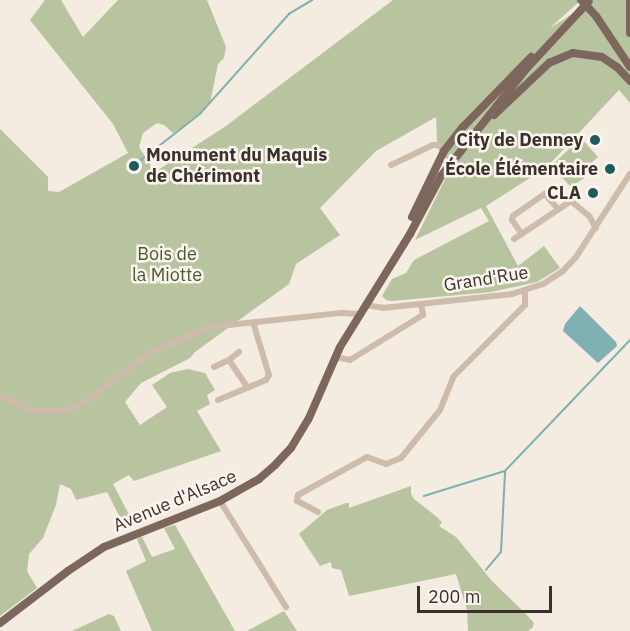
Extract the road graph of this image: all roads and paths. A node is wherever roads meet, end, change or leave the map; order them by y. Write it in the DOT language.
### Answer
graph roads {
  1 [pos="587,0"];
  2 [pos="630,0"];
  3 [pos="579,10"];
  4 [pos="630,33"];
  5 [pos="630,67"];
  6 [pos="630,81"];
  7 [pos="469,139"];
  8 [pos="444,151"];
  9 [pos="391,165"];
  10 [pos="630,174"];
  11 [pos="558,209"];
  12 [pos="596,228"];
  13 [pos="522,234"];
  14 [pos="514,239"];
  15 [pos="399,250"];
  16 [pos="525,291"];
  17 [pos="366,304"];
  18 [pos="421,304"];
  19 [pos="359,314"];
  20 [pos="253,322"];
  21 [pos="239,351"];
  22 [pos="336,357"];
  23 [pos="229,360"];
  24 [pos="214,367"];
  25 [pos="247,387"];
  26 [pos="0,395"];
  27 [pos="218,400"];
  28 [pos="220,501"];
  29 [pos="318,512"];
  30 [pos="286,607"];
  31 [pos="0,623"];
  1 -- 3 [label="main road, bridge"];
  1 -- 5 [label="main road"];
  2 -- 4 [label="main road"];
  3 -- 7 [label="main road"];
  3 -- 8 [label="main road, Avenue d'Alsace"];
  6 -- 7 [label="main road"];
  7 -- 15 [label="main road, Avenue d'Alsace"];
  8 -- 9 [label="street"];
  8 -- 15 [label="main road, Avenue d'Alsace"];
  10 -- 12 [label="street, Grand'Rue"];
  11 -- 12 [label="street"];
  11 -- 13 [label="street"];
  11 -- 13 [label="street"];
  12 -- 16 [label="street, Grand'Rue"];
  13 -- 14 [label="street"];
  15 -- 17 [label="main road, Avenue d'Alsace"];
  16 -- 18 [label="street, Grand'Rue"];
  16 -- 29 [label="street"];
  17 -- 18 [label="street, Grand'Rue"];
  17 -- 19 [label="main road, Avenue d'Alsace"];
  18 -- 22 [label="street"];
  19 -- 20 [label="street"];
  19 -- 22 [label="main road, Avenue d'Alsace"];
  20 -- 25 [label="street"];
  20 -- 26 [label="street"];
  21 -- 23 [label="street"];
  22 -- 28 [label="main road, Avenue d'Alsace"];
  23 -- 24 [label="street"];
  23 -- 25 [label="street"];
  25 -- 27 [label="street"];
  28 -- 30 [label="street"];
  28 -- 31 [label="main road, Avenue d'Alsace"];
}
